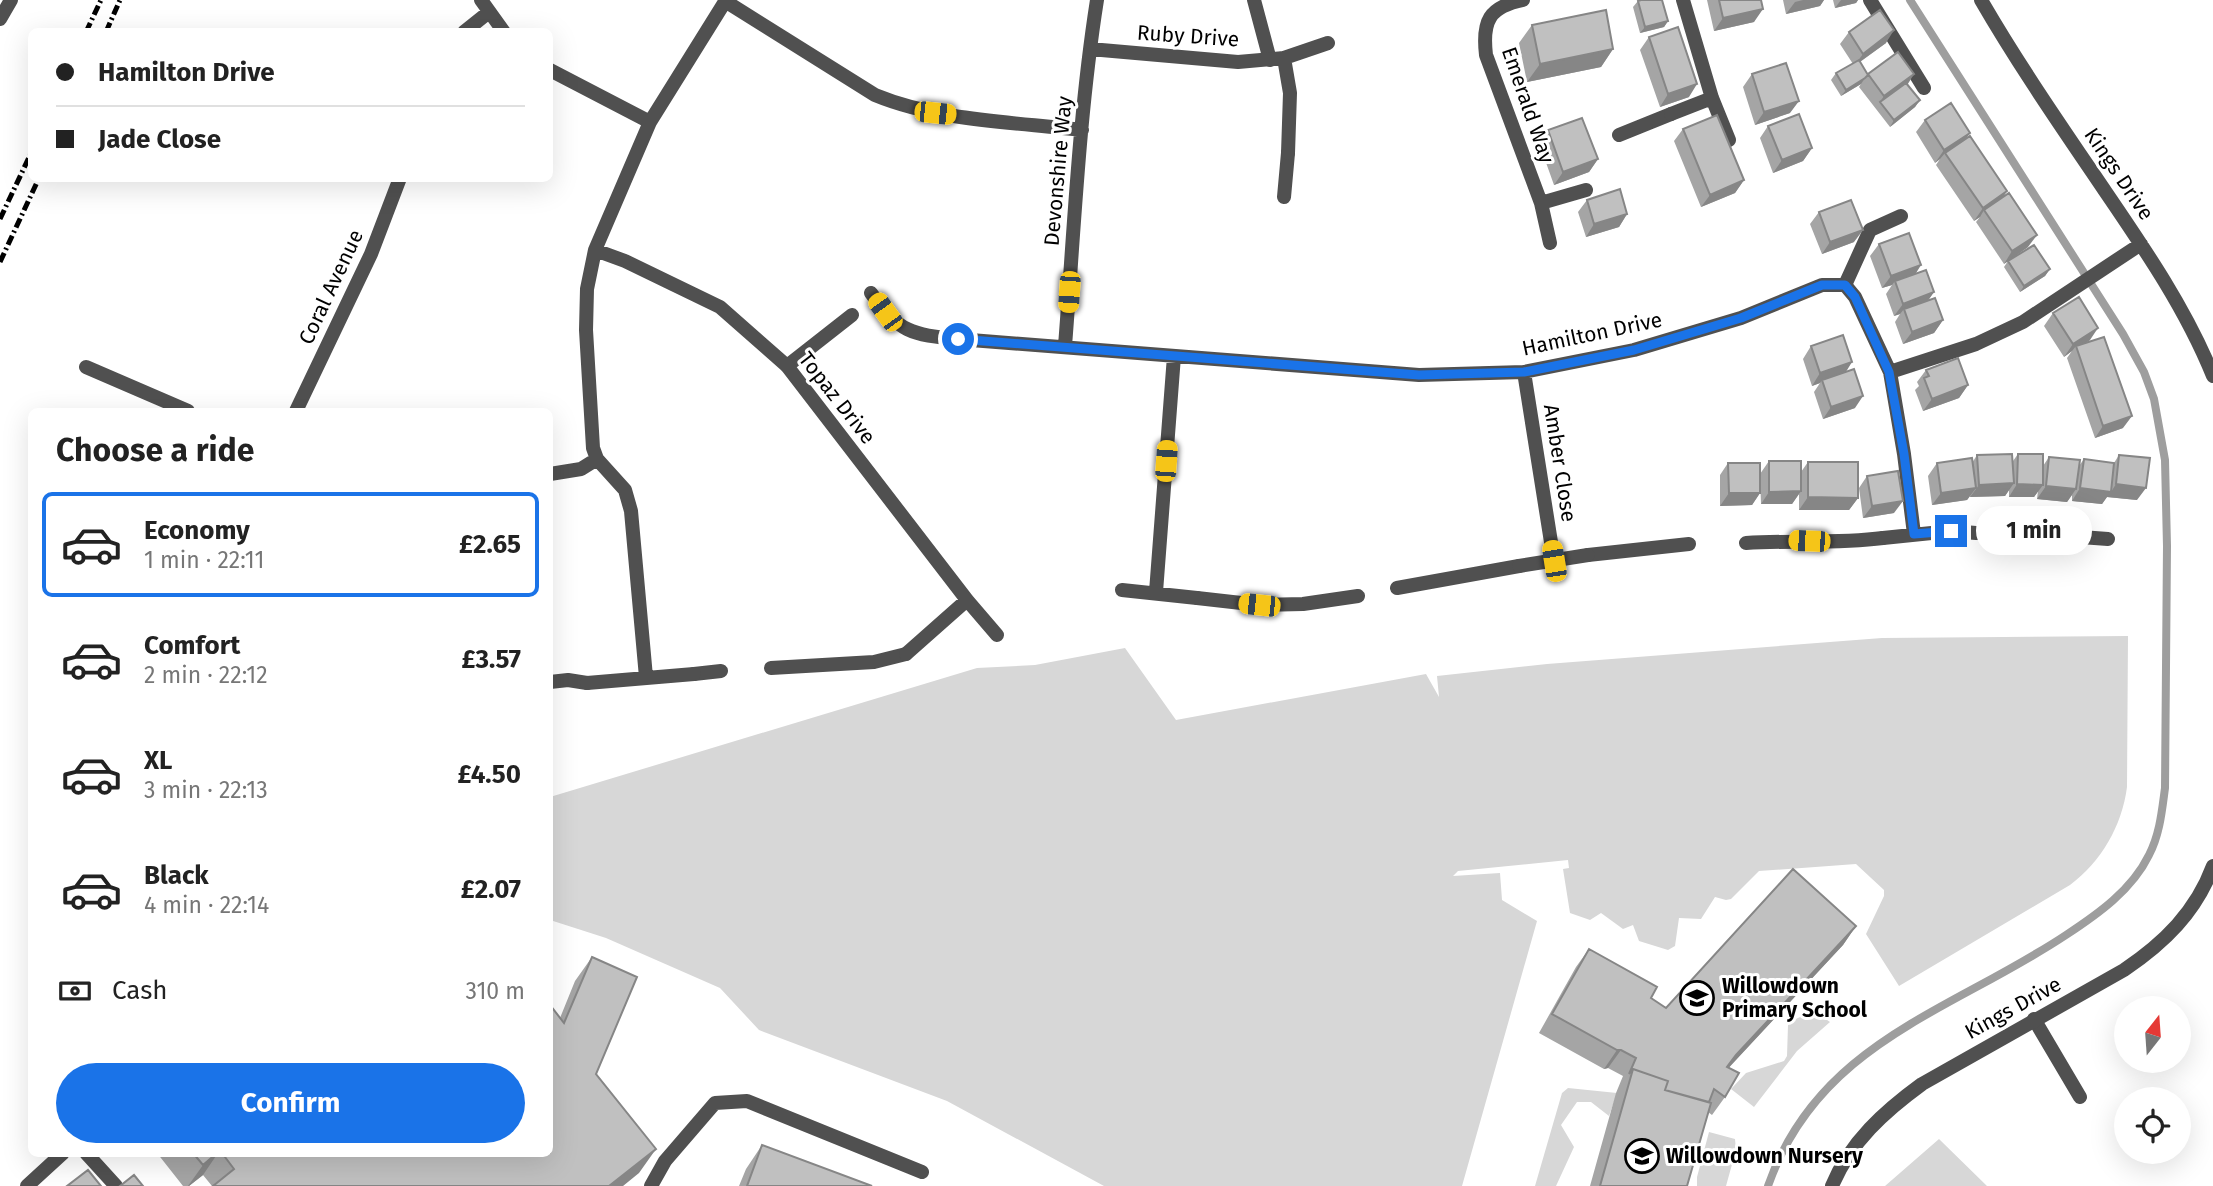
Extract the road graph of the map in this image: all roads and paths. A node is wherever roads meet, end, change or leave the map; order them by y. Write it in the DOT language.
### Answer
graph roads {
  1 [pos="10,0"];
  2 [pos="726,0"];
  3 [pos="1097,0"];
  4 [pos="1254,0"];
  5 [pos="1523,0"];
  6 [pos="1683,0"];
  7 [pos="1870,0"];
  8 [pos="1980,0"];
  9 [pos="485,6"];
  10 [pos="0,19"];
  11 [pos="467,28"];
  12 [pos="501,28"];
  13 [pos="1328,43"];
  14 [pos="1090,49"];
  15 [pos="1277,59"];
  16 [pos="553,72"];
  17 [pos="1924,88"];
  18 [pos="1712,98"];
  19 [pos="650,122"];
  20 [pos="1082,130"];
  21 [pos="1619,135"];
  22 [pos="1730,140"];
  23 [pos="398,182"];
  24 [pos="1586,190"];
  25 [pos="1284,197"];
  26 [pos="1541,203"];
  27 [pos="1901,216"];
  28 [pos="1550,243"];
  29 [pos="2141,244"];
  30 [pos="595,250"];
  31 [pos="1845,285"];
  32 [pos="871,293"];
  33 [pos="852,315"];
  34 [pos="1065,346"];
  35 [pos="1174,356"];
  36 [pos="788,366"];
  37 [pos="86,367"];
  38 [pos="1524,372"];
  39 [pos="1889,372"];
  40 [pos="2213,376"];
  41 [pos="181,408"];
  42 [pos="297,408"];
  43 [pos="597,459"];
  44 [pos="553,474"];
  45 [pos="1914,534"];
  46 [pos="2108,539"];
  47 [pos="1746,543"];
  48 [pos="1689,544"];
  49 [pos="1554,561"];
  50 [pos="1397,588"];
  51 [pos="1122,590"];
  52 [pos="1156,592"];
  53 [pos="1358,596"];
  54 [pos="968,600"];
  55 [pos="997,635"];
  56 [pos="771,668"];
  57 [pos="721,671"];
  58 [pos="646,677"];
  59 [pos="553,682"];
  60 [pos="2213,866"];
  61 [pos="2034,1019"];
  62 [pos="2080,1097"];
  63 [pos="59,1157"];
  64 [pos="90,1157"];
  65 [pos="922,1172"];
  66 [pos="27,1186"];
  67 [pos="116,1186"];
  68 [pos="651,1186"];
  69 [pos="1832,1186"];
  1 -- 10 [label="street"];
  2 -- 19 [label="street"];
  2 -- 20 [label="street"];
  3 -- 14 [label="street, Devonshire Way"];
  4 -- 15 [label="street"];
  5 -- 26 [label="street, Emerald Way"];
  6 -- 18 [label="street"];
  7 -- 17 [label="street"];
  8 -- 29 [label="street, Kings Drive"];
  9 -- 11 [label="street"];
  9 -- 12 [label="street"];
  13 -- 15 [label="street, Ruby Drive"];
  14 -- 15 [label="street, Ruby Drive"];
  14 -- 20 [label="street, Devonshire Way"];
  15 -- 25 [label="street"];
  16 -- 19 [label="street"];
  18 -- 21 [label="street"];
  18 -- 22 [label="street"];
  19 -- 30 [label="street"];
  20 -- 34 [label="street, Devonshire Way"];
  23 -- 42 [label="street, Coral Avenue"];
  24 -- 26 [label="street"];
  26 -- 28 [label="street, Emerald Way"];
  27 -- 31 [label="street"];
  29 -- 39 [label="street"];
  29 -- 40 [label="street, Kings Drive"];
  30 -- 36 [label="street, Topaz Drive"];
  30 -- 43 [label="street"];
  31 -- 38 [label="street, Hamilton Drive"];
  31 -- 39 [label="street"];
  32 -- 34 [label="street, Hamilton Drive"];
  33 -- 36 [label="street"];
  34 -- 35 [label="street, Hamilton Drive"];
  35 -- 38 [label="street, Hamilton Drive"];
  35 -- 52 [label="street"];
  36 -- 54 [label="street, Topaz Drive"];
  37 -- 41 [label="street"];
  38 -- 49 [label="street, Amber Close"];
  39 -- 45 [label="street"];
  43 -- 44 [label="street"];
  43 -- 58 [label="street"];
  45 -- 46 [label="street"];
  45 -- 47 [label="street"];
  48 -- 49 [label="street"];
  49 -- 50 [label="street"];
  51 -- 52 [label="street"];
  52 -- 53 [label="street"];
  54 -- 55 [label="street, Topaz Drive"];
  54 -- 56 [label="street"];
  57 -- 58 [label="street"];
  58 -- 59 [label="street"];
  60 -- 61 [label="street, Kings Drive"];
  61 -- 62 [label="street"];
  61 -- 69 [label="street, Kings Drive"];
  63 -- 66 [label="street"];
  64 -- 67 [label="street"];
  65 -- 68 [label="street"];
}
